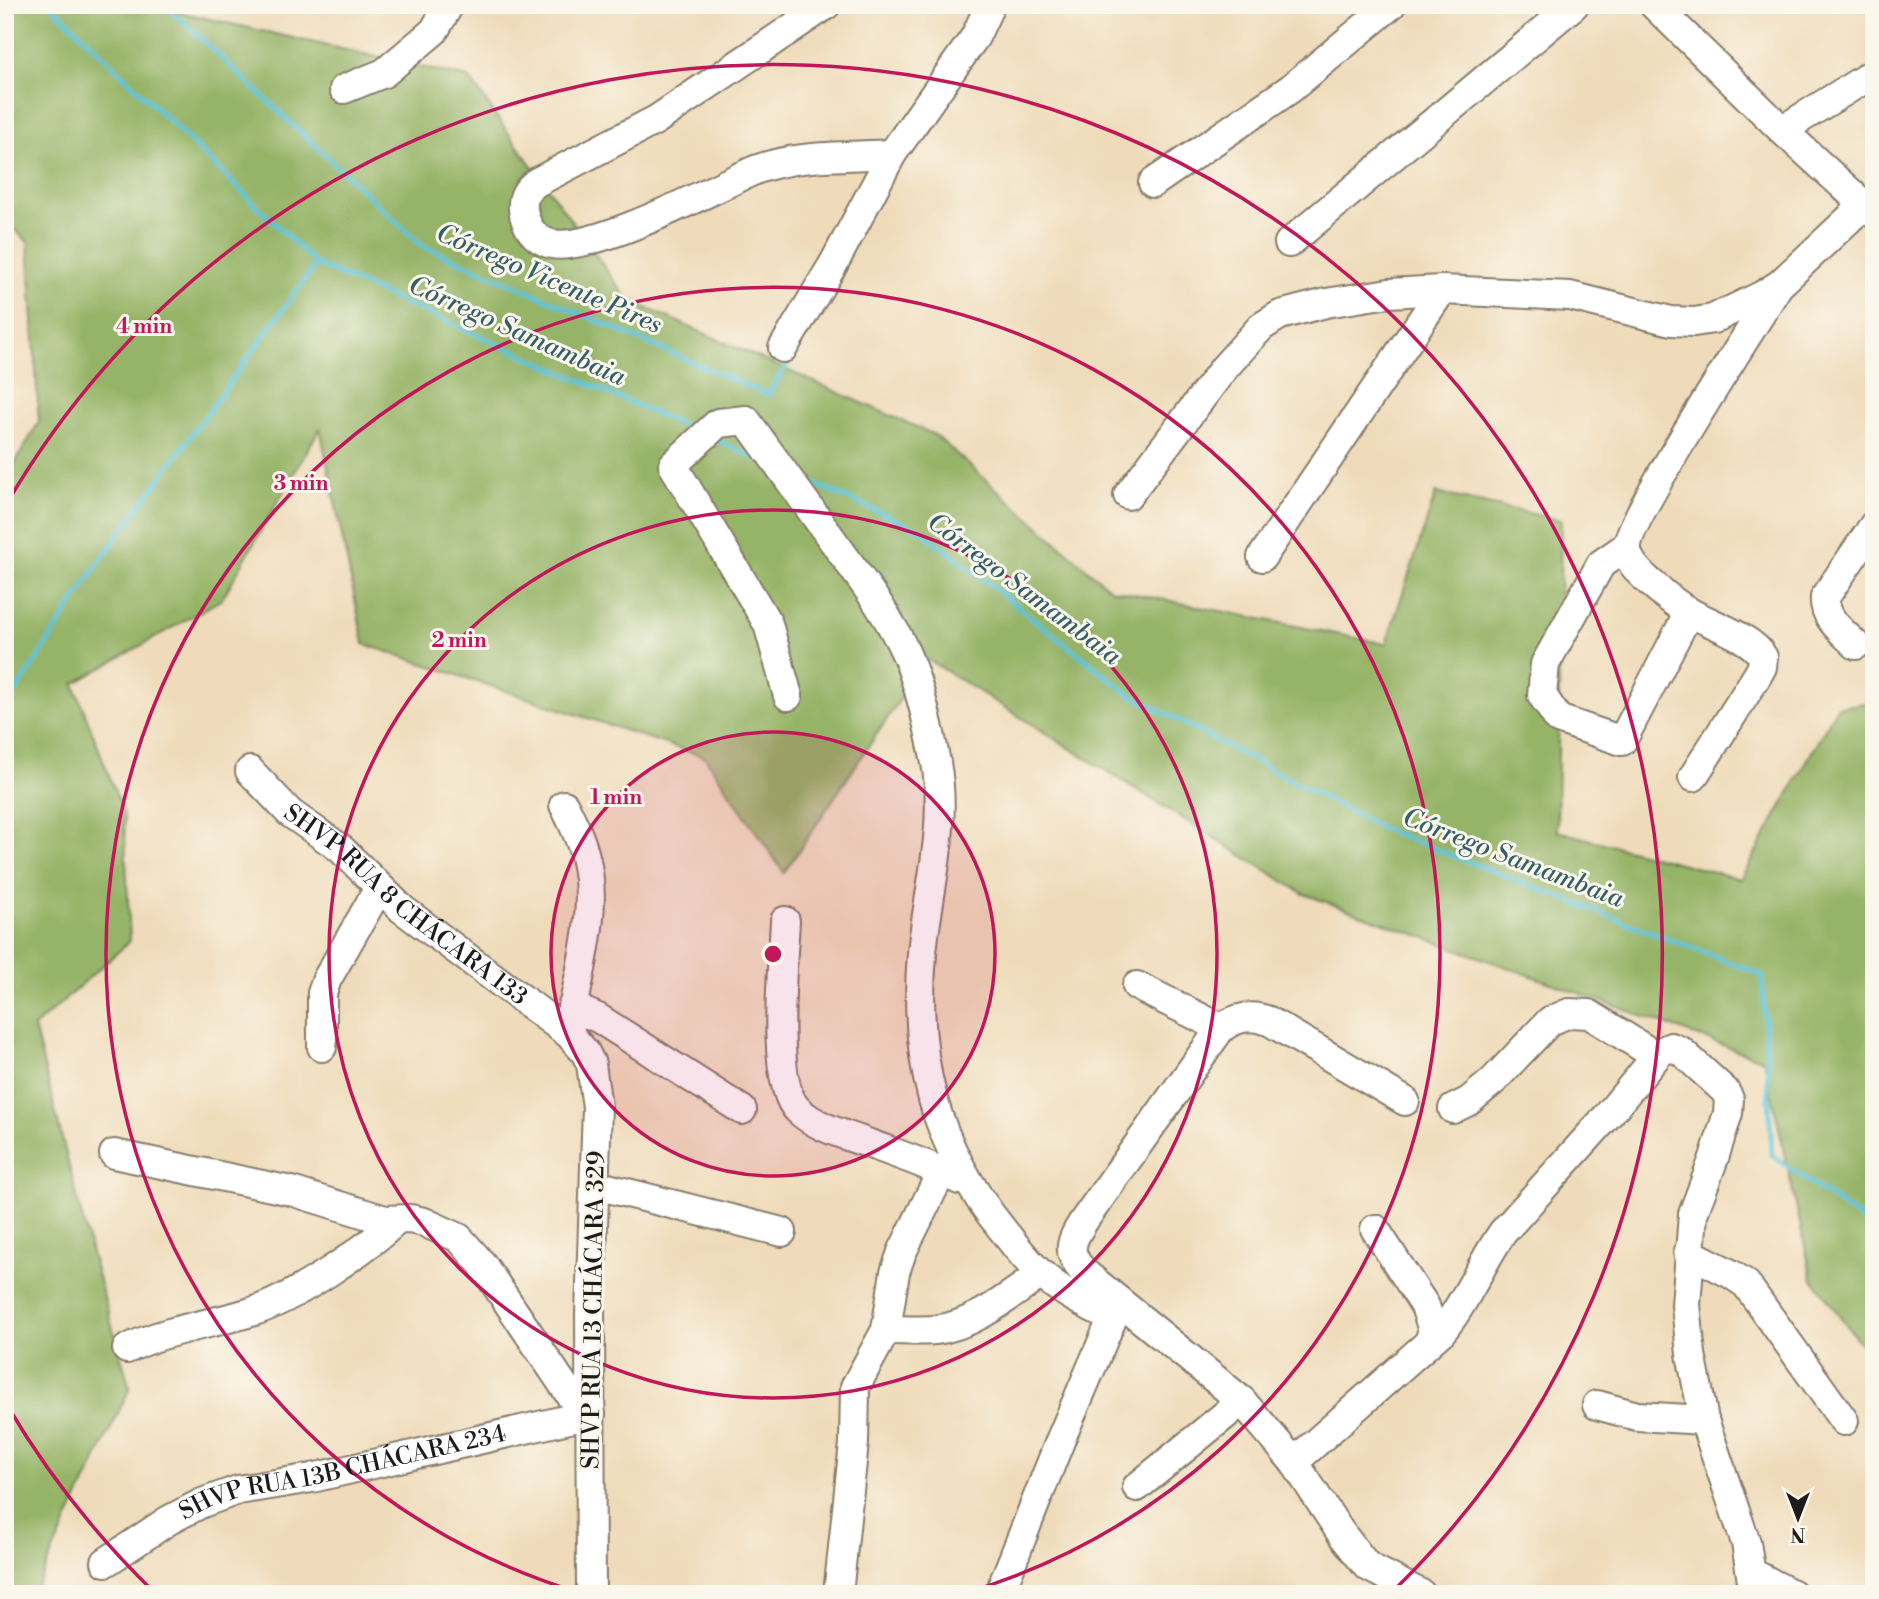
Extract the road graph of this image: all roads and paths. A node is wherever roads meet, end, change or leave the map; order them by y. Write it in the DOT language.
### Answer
graph roads {
  1 [pos="449,5"];
  2 [pos="826,5"];
  3 [pos="990,5"];
  4 [pos="1391,5"];
  5 [pos="1574,5"];
  6 [pos="1654,5"];
  7 [pos="1874,73"];
  8 [pos="344,89"];
  9 [pos="1782,130"];
  10 [pos="892,154"];
  11 [pos="1153,183"];
  12 [pos="1869,210"];
  13 [pos="1289,243"];
  14 [pos="1780,284"];
  15 [pos="1442,290"];
  16 [pos="783,348"];
  17 [pos="1128,495"];
  18 [pos="1874,525"];
  19 [pos="1627,546"];
  20 [pos="1262,558"];
  21 [pos="1689,612"];
  22 [pos="1856,645"];
  23 [pos="788,696"];
  24 [pos="250,771"];
  25 [pos="1693,777"];
  26 [pos="564,805"];
  27 [pos="379,888"];
  28 [pos="785,921"];
  29 [pos="1137,986"];
  30 [pos="572,1007"];
  31 [pos="1221,1028"];
  32 [pos="569,1034"];
  33 [pos="322,1047"];
  34 [pos="1656,1056"];
  35 [pos="1405,1101"];
  36 [pos="1452,1109"];
  37 [pos="742,1110"];
  38 [pos="114,1154"];
  39 [pos="942,1171"];
  40 [pos="968,1184"];
  41 [pos="596,1185"];
  42 [pos="396,1221"];
  43 [pos="1375,1229"];
  44 [pos="782,1232"];
  45 [pos="1688,1252"];
  46 [pos="1041,1274"];
  47 [pos="1116,1310"];
  48 [pos="886,1330"];
  49 [pos="1429,1342"];
  50 [pos="128,1349"];
  51 [pos="1242,1401"];
  52 [pos="1597,1405"];
  53 [pos="588,1415"];
  54 [pos="1704,1420"];
  55 [pos="1844,1421"];
  56 [pos="1294,1462"];
  57 [pos="1137,1487"];
  58 [pos="106,1562"];
  59 [pos="1753,1583"];
  60 [pos="1002,1587"];
  61 [pos="591,1594"];
  62 [pos="838,1594"];
  63 [pos="1421,1594"];
  64 [pos="1792,1594"];
  1 -- 8 [label="street"];
  2 -- 10 [label="street"];
  3 -- 10 [label="street"];
  4 -- 11 [label="street"];
  5 -- 13 [label="street"];
  6 -- 9 [label="street"];
  7 -- 9 [label="street"];
  9 -- 12 [label="street"];
  10 -- 16 [label="street"];
  12 -- 14 [label="street"];
  14 -- 15 [label="street"];
  14 -- 19 [label="street"];
  15 -- 17 [label="street"];
  15 -- 20 [label="street"];
  18 -- 22 [label="street"];
  19 -- 21 [label="street"];
  19 -- 21 [label="street"];
  21 -- 25 [label="street"];
  23 -- 40 [label="street"];
  24 -- 27 [label="street, SHVP RUA 8 CHÁCARA 133"];
  26 -- 30 [label="street"];
  27 -- 32 [label="street, SHVP RUA 8 CHÁCARA 133"];
  27 -- 33 [label="street"];
  28 -- 39 [label="street"];
  29 -- 31 [label="street"];
  30 -- 32 [label="street"];
  30 -- 37 [label="street"];
  31 -- 35 [label="street"];
  31 -- 47 [label="street"];
  32 -- 41 [label="street, SHVP RUA 13 CHÁCARA 329"];
  34 -- 36 [label="street"];
  34 -- 45 [label="street"];
  34 -- 49 [label="street"];
  38 -- 42 [label="street"];
  39 -- 40 [label="street"];
  39 -- 48 [label="street"];
  40 -- 46 [label="street"];
  41 -- 44 [label="street"];
  41 -- 53 [label="street, SHVP RUA 13 CHÁCARA 329"];
  42 -- 50 [label="street"];
  42 -- 53 [label="street"];
  43 -- 49 [label="street"];
  45 -- 54 [label="street"];
  45 -- 55 [label="street"];
  46 -- 47 [label="street"];
  46 -- 48 [label="street"];
  47 -- 51 [label="street"];
  47 -- 60 [label="street"];
  48 -- 62 [label="street"];
  49 -- 56 [label="street"];
  51 -- 56 [label="street"];
  51 -- 57 [label="street"];
  52 -- 54 [label="street"];
  53 -- 58 [label="street, SHVP RUA 13B CHÁCARA 234"];
  53 -- 61 [label="street, SHVP RUA 13 CHÁCARA 329"];
  54 -- 59 [label="street"];
  56 -- 63 [label="street"];
  59 -- 64 [label="street"];
}
